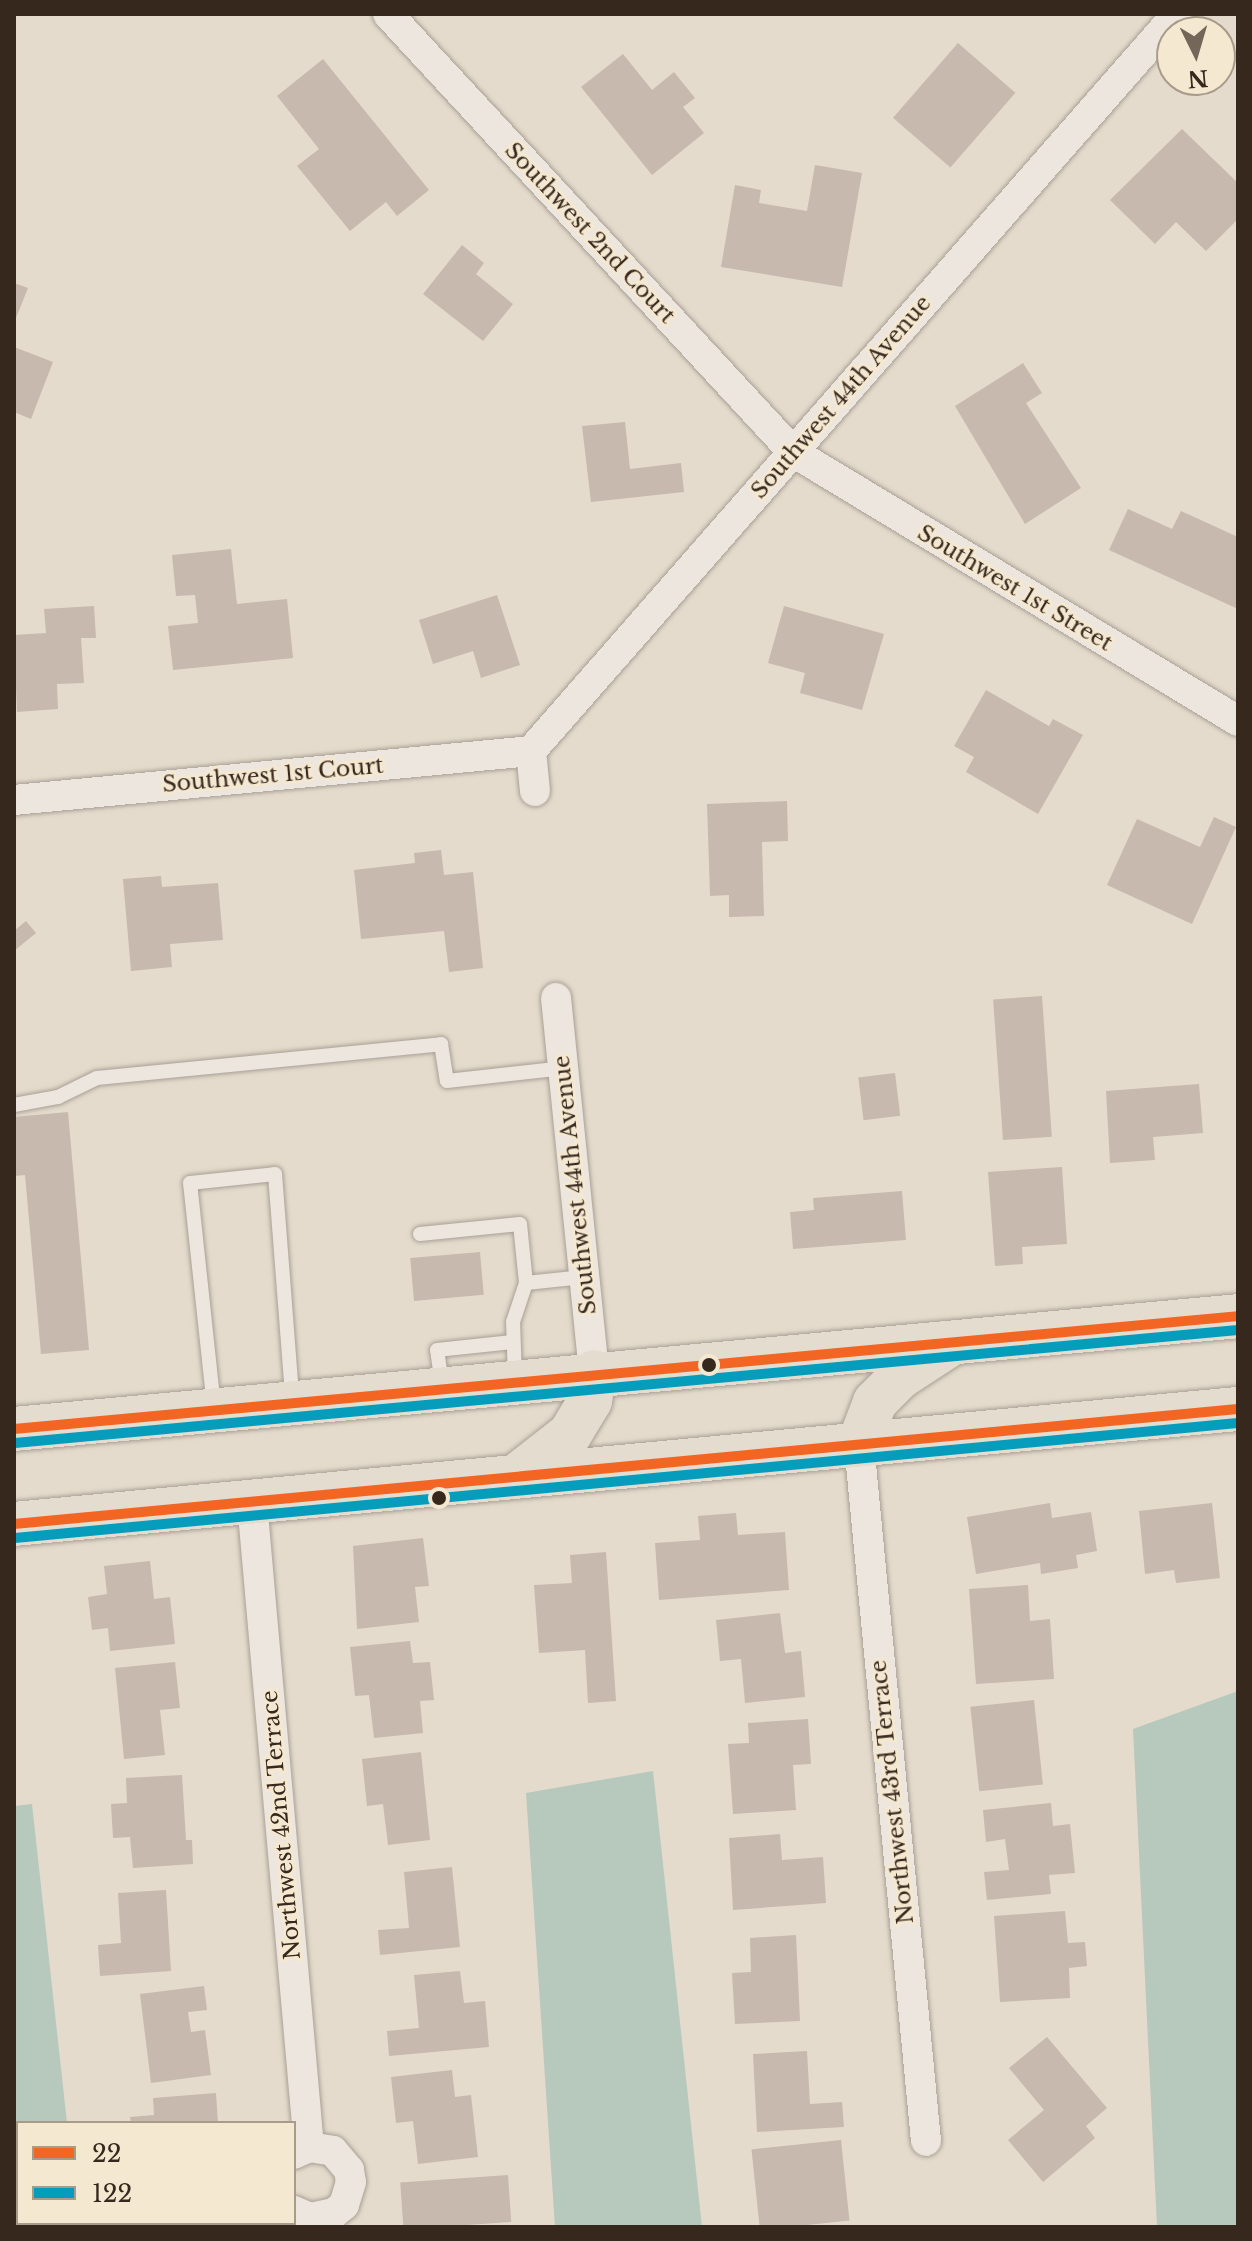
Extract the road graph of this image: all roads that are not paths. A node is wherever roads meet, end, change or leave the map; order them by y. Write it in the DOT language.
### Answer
graph roads {
  1 [pos="388,14"];
  2 [pos="1177,14"];
  3 [pos="793,452"];
  4 [pos="1238,721"];
  5 [pos="531,751"];
  6 [pos="535,791"];
  7 [pos="14,800"];
  8 [pos="556,998"];
  9 [pos="564,1068"];
  10 [pos="14,1105"];
  11 [pos="420,1234"];
  12 [pos="584,1277"];
  13 [pos="526,1283"];
  14 [pos="1238,1316"];
  15 [pos="955,1342"];
  16 [pos="514,1361"];
  17 [pos="594,1372"];
  18 [pos="293,1402"];
  19 [pos="214,1409"];
  20 [pos="1238,1409"];
  21 [pos="14,1429"];
  22 [pos="859,1444"];
  23 [pos="515,1477"];
  24 [pos="252,1502"];
  25 [pos="14,1524"];
  26 [pos="926,2141"];
  27 [pos="302,2150"];
  28 [pos="296,2211"];
  1 -- 3 [label="street, Southwest 2nd Court"];
  2 -- 3 [label="street, Southwest 44th Avenue"];
  3 -- 4 [label="street, Southwest 1st Street"];
  3 -- 5 [label="street, Southwest 44th Avenue"];
  5 -- 6 [label="street"];
  5 -- 7 [label="street, Southwest 1st Court"];
  8 -- 9 [label="street, Southwest 44th Avenue"];
  9 -- 10 [label="lane"];
  9 -- 12 [label="street, Southwest 44th Avenue"];
  11 -- 13 [label="lane"];
  12 -- 13 [label="lane"];
  12 -- 17 [label="street, Southwest 44th Avenue"];
  13 -- 16 [label="lane"];
  14 -- 15 [label="main road"];
  15 -- 17 [label="main road"];
  15 -- 22 [label="main road"];
  16 -- 17 [label="main road"];
  16 -- 18 [label="main road"];
  17 -- 23 [label="main road"];
  18 -- 19 [label="main road"];
  18 -- 19 [label="lane"];
  19 -- 21 [label="main road"];
  20 -- 22 [label="main road"];
  22 -- 23 [label="main road"];
  22 -- 26 [label="street, Northwest 43rd Terrace"];
  23 -- 24 [label="main road"];
  24 -- 25 [label="main road"];
  24 -- 27 [label="street, Northwest 42nd Terrace"];
  27 -- 28 [label="street, Northwest 42nd Terrace"];
}
